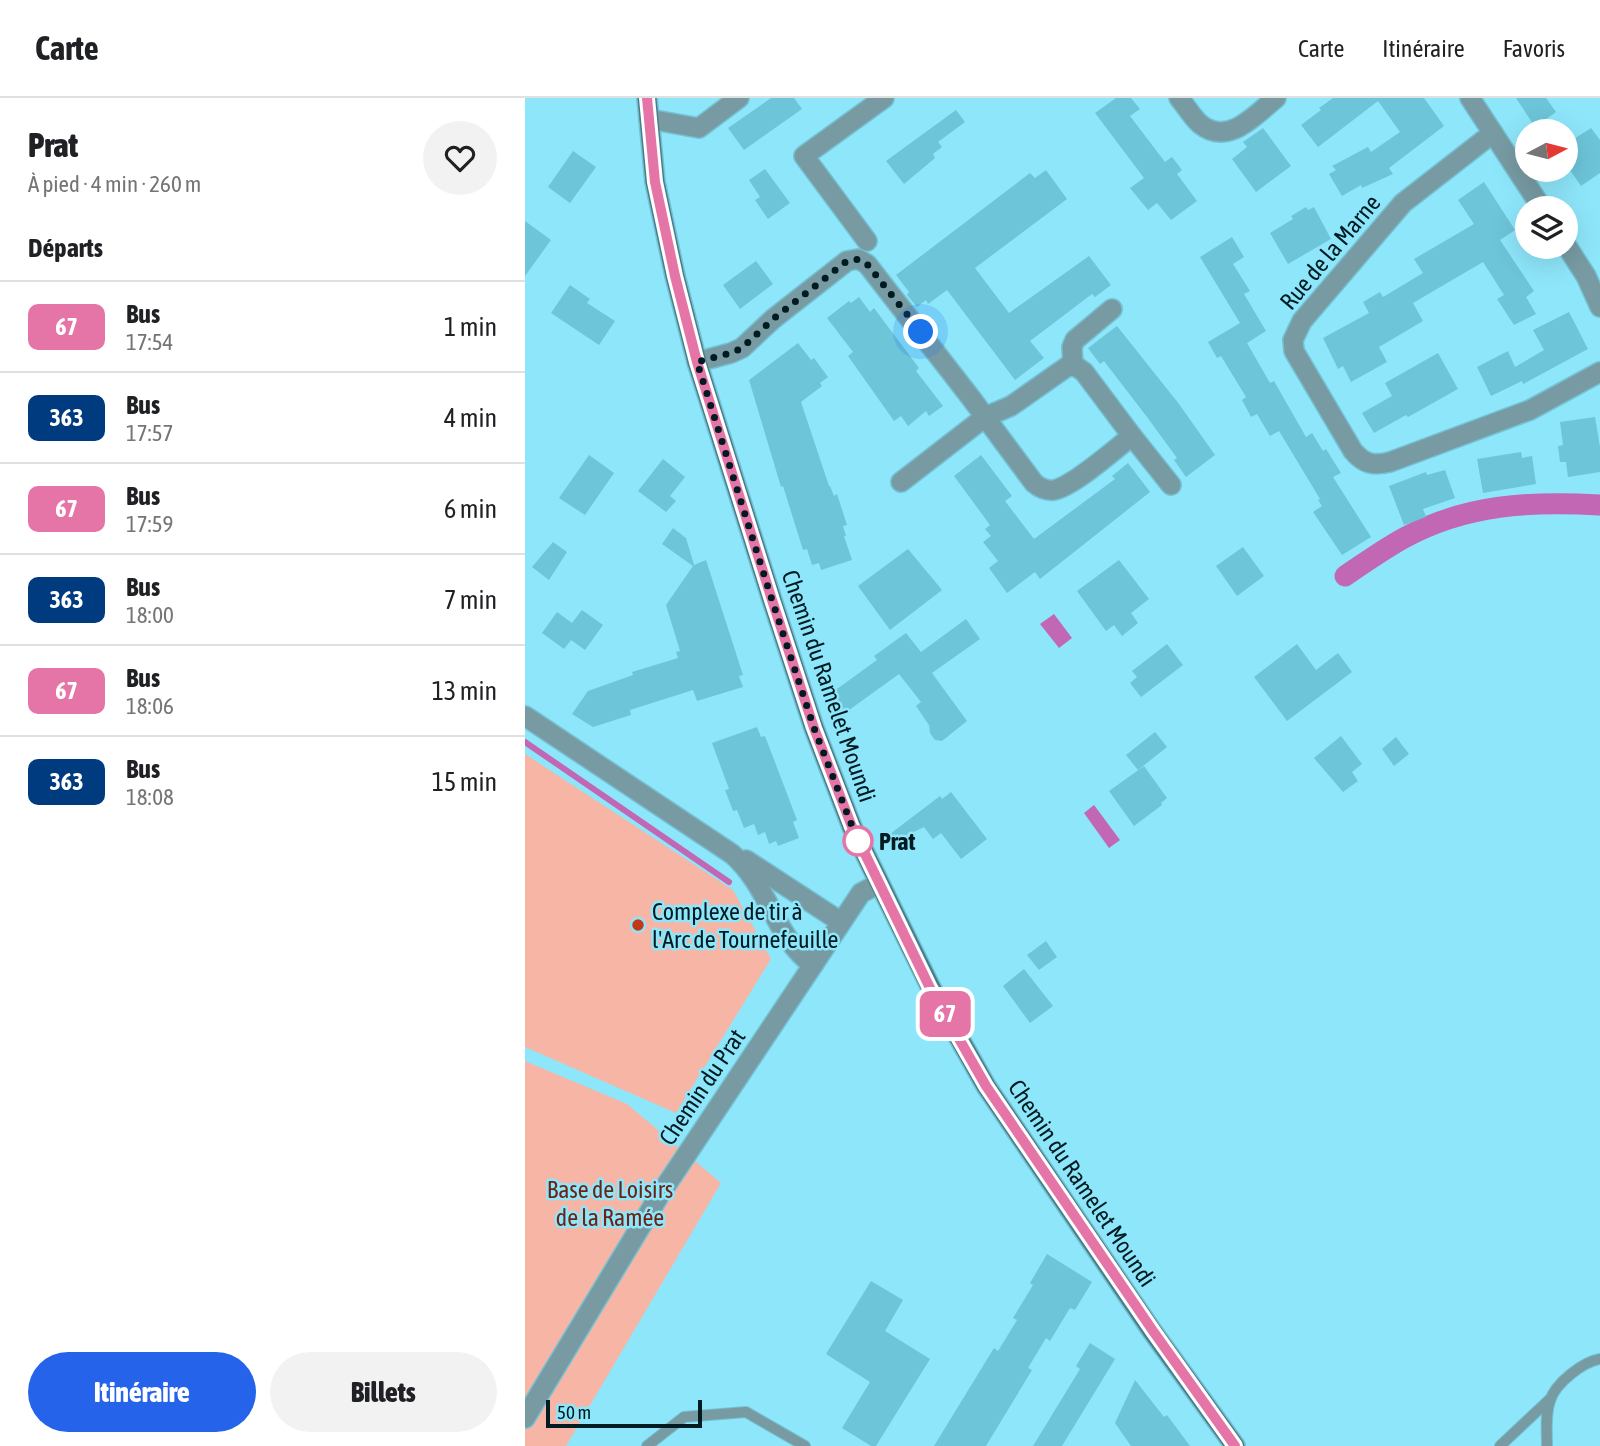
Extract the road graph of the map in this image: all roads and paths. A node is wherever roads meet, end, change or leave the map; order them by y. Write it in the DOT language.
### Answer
graph roads {
  1 [pos="647,98"];
  2 [pos="739,98"];
  3 [pos="884,98"];
  4 [pos="1179,98"];
  5 [pos="1276,98"];
  6 [pos="1469,98"];
  7 [pos="649,119"];
  8 [pos="1493,133"];
  9 [pos="1534,196"];
  10 [pos="864,250"];
  11 [pos="1575,259"];
  12 [pos="1600,307"];
  13 [pos="1112,309"];
  14 [pos="697,362"];
  15 [pos="1073,366"];
  16 [pos="1600,372"];
  17 [pos="985,417"];
  18 [pos="1132,436"];
  19 [pos="901,482"];
  20 [pos="1171,485"];
  21 [pos="525,716"];
  22 [pos="732,854"];
  23 [pos="878,884"];
  24 [pos="841,922"];
  25 [pos="813,965"];
  26 [pos="1600,1359"];
  27 [pos="1550,1399"];
  28 [pos="525,1418"];
  29 [pos="647,1446"];
  30 [pos="805,1446"];
  31 [pos="1235,1446"];
  32 [pos="1500,1446"];
  33 [pos="1547,1446"];
  1 -- 7 [label="main road, Chemin du Ramelet Moundi"];
  2 -- 7 [label="street"];
  3 -- 10 [label="street"];
  4 -- 5 [label="street"];
  6 -- 8 [label="street"];
  7 -- 14 [label="main road, Chemin du Ramelet Moundi"];
  8 -- 9 [label="street"];
  8 -- 16 [label="street, Rue de la Marne"];
  10 -- 14 [label="street"];
  10 -- 17 [label="street"];
  11 -- 12 [label="street"];
  13 -- 15 [label="street"];
  14 -- 23 [label="main road, Chemin du Ramelet Moundi"];
  15 -- 17 [label="street"];
  15 -- 18 [label="street"];
  17 -- 18 [label="street"];
  17 -- 19 [label="street"];
  18 -- 20 [label="street"];
  21 -- 22 [label="street"];
  22 -- 24 [label="street"];
  22 -- 25 [label="street"];
  23 -- 24 [label="street, Chemin du Prat"];
  23 -- 31 [label="main road, Chemin du Ramelet Moundi"];
  24 -- 25 [label="street, Chemin du Prat"];
  25 -- 28 [label="street, Chemin du Prat"];
  26 -- 27 [label="lane"];
  27 -- 32 [label="lane"];
  27 -- 33 [label="lane"];
  29 -- 30 [label="lane"];
}
